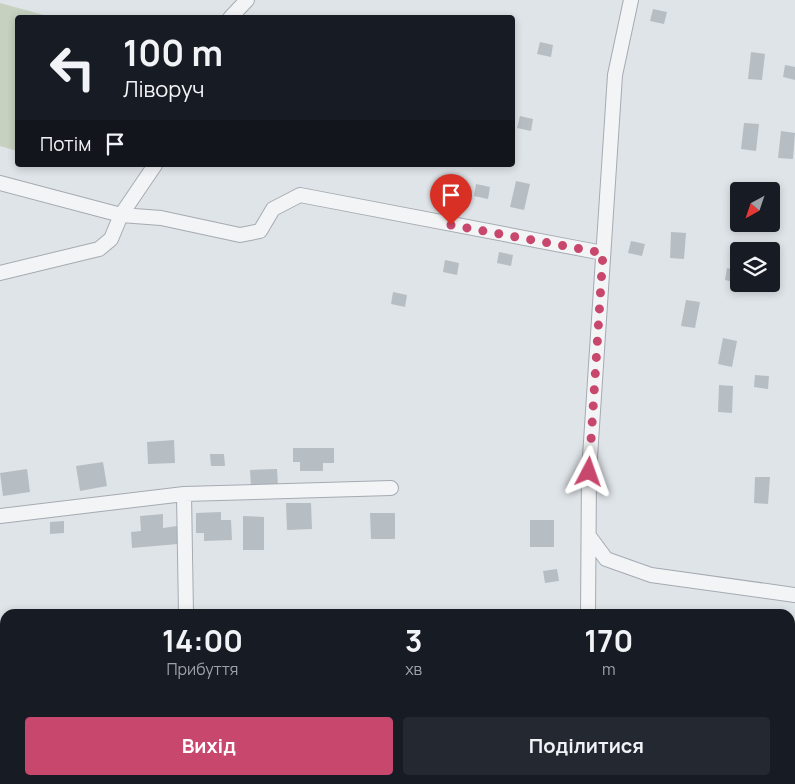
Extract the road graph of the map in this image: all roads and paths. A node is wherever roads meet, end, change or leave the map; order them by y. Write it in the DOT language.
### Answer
graph roads {
  1 [pos="247,0"];
  2 [pos="631,0"];
  3 [pos="233,15"];
  4 [pos="154,167"];
  5 [pos="0,183"];
  6 [pos="121,215"];
  7 [pos="603,253"];
  8 [pos="0,273"];
  9 [pos="392,488"];
  10 [pos="184,494"];
  11 [pos="0,516"];
  12 [pos="589,536"];
  13 [pos="795,595"];
  14 [pos="186,609"];
  15 [pos="588,609"];
  1 -- 3 [label="street"];
  2 -- 7 [label="street"];
  4 -- 6 [label="street"];
  5 -- 6 [label="street"];
  6 -- 7 [label="street"];
  6 -- 8 [label="street"];
  7 -- 12 [label="street"];
  9 -- 10 [label="street"];
  10 -- 11 [label="street"];
  10 -- 14 [label="street"];
  12 -- 13 [label="street"];
  12 -- 15 [label="street"];
}
